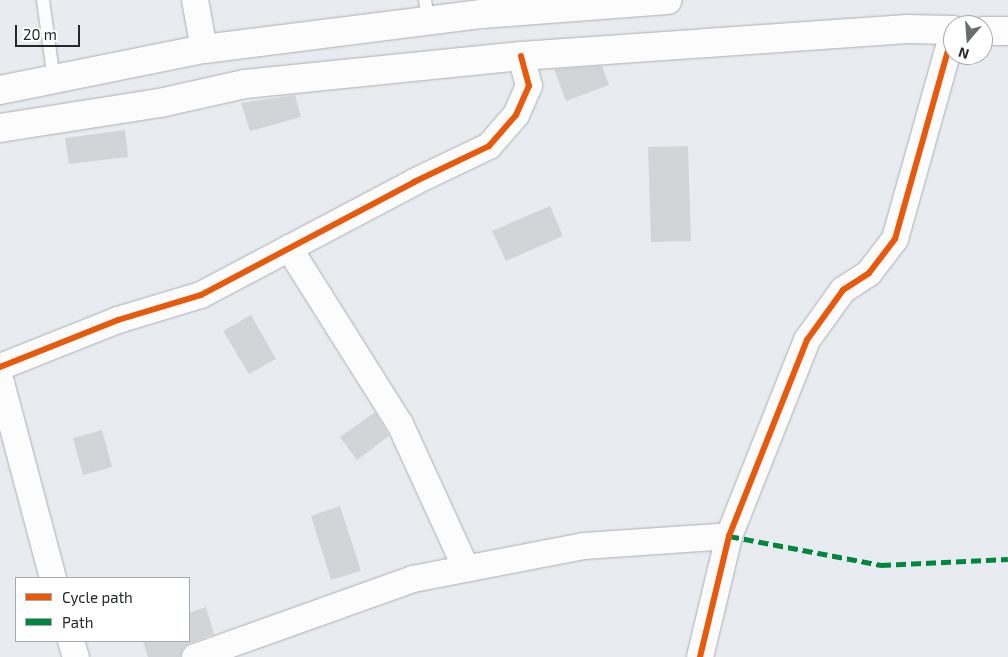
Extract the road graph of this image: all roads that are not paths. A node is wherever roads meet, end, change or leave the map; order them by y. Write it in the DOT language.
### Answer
graph roads {
  1 [pos="43,0"];
  2 [pos="195,0"];
  3 [pos="667,0"];
  4 [pos="536,5"];
  5 [pos="481,7"];
  6 [pos="427,10"];
  7 [pos="943,31"];
  8 [pos="993,31"];
  9 [pos="1008,31"];
  10 [pos="204,49"];
  11 [pos="521,56"];
  12 [pos="943,65"];
  13 [pos="54,80"];
  14 [pos="0,90"];
  15 [pos="0,128"];
  16 [pos="288,248"];
  17 [pos="0,367"];
  18 [pos="0,379"];
  19 [pos="729,536"];
  20 [pos="466,568"];
  21 [pos="53,577"];
  22 [pos="71,642"];
  23 [pos="76,657"];
  24 [pos="195,657"];
  25 [pos="700,657"];
  1 -- 13 [label="lane"];
  2 -- 10 [label="street"];
  3 -- 4 [label="highway"];
  4 -- 5 [label="highway"];
  5 -- 6 [label="highway"];
  6 -- 10 [label="highway"];
  7 -- 11 [label="highway"];
  8 -- 9 [label="highway"];
  10 -- 13 [label="highway"];
  11 -- 15 [label="highway"];
  11 -- 16 [label="street"];
  12 -- 19 [label="street"];
  13 -- 14 [label="highway"];
  16 -- 17 [label="street"];
  16 -- 20 [label="street"];
  18 -- 21 [label="street"];
  19 -- 20 [label="street"];
  19 -- 25 [label="street"];
  20 -- 24 [label="street"];
  22 -- 23 [label="street"];
}
